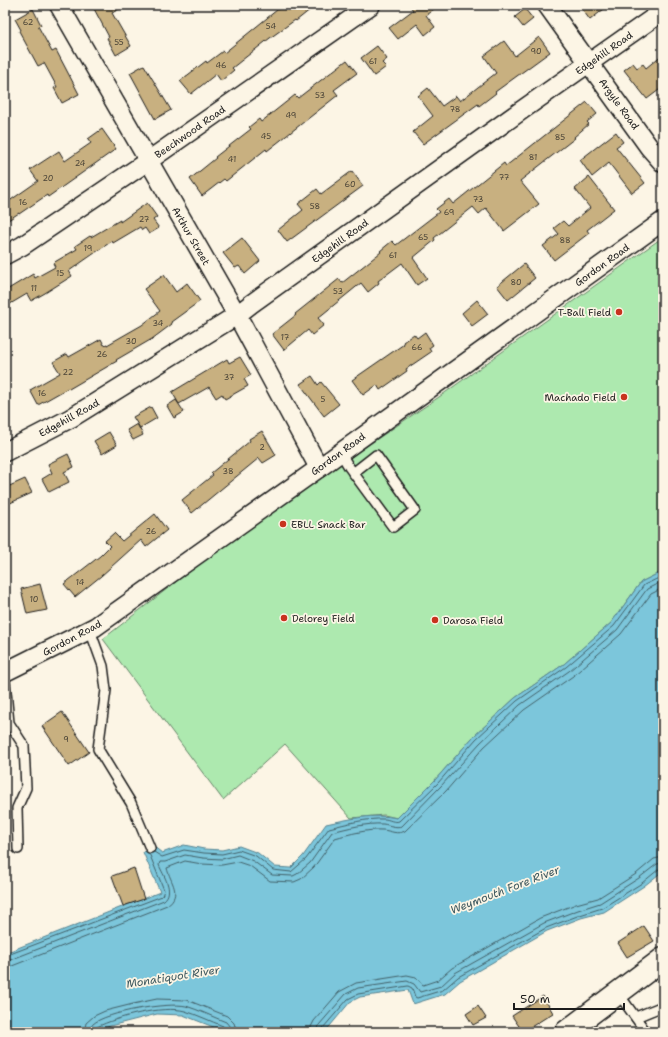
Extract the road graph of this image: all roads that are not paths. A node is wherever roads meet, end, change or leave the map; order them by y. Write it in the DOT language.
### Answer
graph roads {
  1 [pos="59,5"];
  2 [pos="372,5"];
  3 [pos="548,5"];
  4 [pos="663,11"];
  5 [pos="590,64"];
  6 [pos="148,161"];
  7 [pos="663,163"];
  8 [pos="663,221"];
  9 [pos="5,256"];
  10 [pos="237,316"];
  11 [pos="5,452"];
  12 [pos="340,452"];
  13 [pos="319,468"];
  14 [pos="353,472"];
  15 [pos="90,630"];
  16 [pos="5,672"];
  17 [pos="5,681"];
  18 [pos="150,848"];
  19 [pos="18,849"];
  20 [pos="663,958"];
  21 [pos="618,993"];
  22 [pos="663,1006"];
  23 [pos="636,1017"];
  24 [pos="566,1032"];
  25 [pos="646,1032"];
  1 -- 6 [label="street, Arthur Street"];
  2 -- 6 [label="street, Beechwood Road"];
  3 -- 5 [label="street, Argyle Road"];
  4 -- 5 [label="street, Edgehill Road"];
  5 -- 7 [label="street, Argyle Road"];
  5 -- 10 [label="street, Edgehill Road"];
  6 -- 9 [label="street, Beechwood Road"];
  6 -- 10 [label="street, Arthur Street"];
  8 -- 12 [label="street, Gordon Road"];
  10 -- 11 [label="street, Edgehill Road"];
  10 -- 13 [label="street, Arthur Street"];
  12 -- 13 [label="street, Gordon Road"];
  12 -- 14 [label="lane"];
  13 -- 15 [label="street, Gordon Road"];
  14 -- 14 [label="lane"];
  15 -- 16 [label="street, Gordon Road"];
  15 -- 18 [label="lane"];
  17 -- 19 [label="lane"];
  20 -- 21 [label="main road"];
  21 -- 23 [label="lane"];
  21 -- 24 [label="main road"];
  22 -- 23 [label="lane"];
  23 -- 25 [label="lane"];
}
